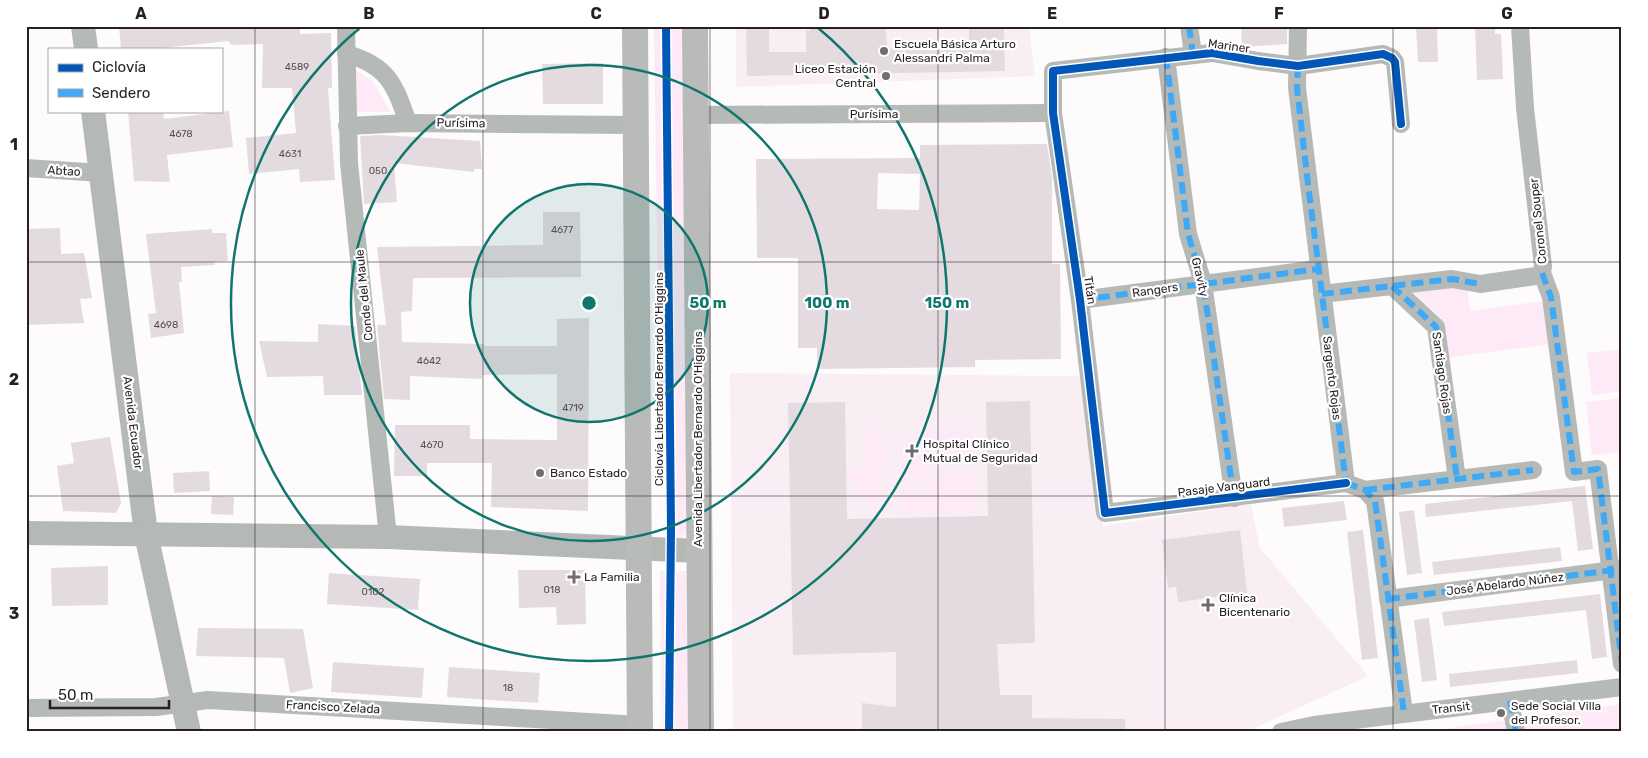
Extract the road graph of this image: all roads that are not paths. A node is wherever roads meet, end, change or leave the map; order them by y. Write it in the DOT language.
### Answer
graph roads {
  1 [pos="83,26"];
  2 [pos="346,26"];
  3 [pos="635,26"];
  4 [pos="695,26"];
  5 [pos="1189,26"];
  6 [pos="1298,26"];
  7 [pos="1520,26"];
  8 [pos="86,48"];
  9 [pos="346,54"];
  10 [pos="1192,54"];
  11 [pos="1166,57"];
  12 [pos="1298,66"];
  13 [pos="1053,71"];
  14 [pos="94,112"];
  15 [pos="1053,113"];
  16 [pos="696,115"];
  17 [pos="408,123"];
  18 [pos="1401,124"];
  19 [pos="347,126"];
  20 [pos="635,126"];
  21 [pos="26,168"];
  22 [pos="101,173"];
  23 [pos="1318,268"];
  24 [pos="1542,273"];
  25 [pos="1203,283"];
  26 [pos="1392,286"];
  27 [pos="1322,294"];
  28 [pos="1080,300"];
  29 [pos="1533,470"];
  30 [pos="1457,479"];
  31 [pos="1346,483"];
  32 [pos="1365,490"];
  33 [pos="1234,498"];
  34 [pos="1105,513"];
  35 [pos="26,533"];
  36 [pos="146,534"];
  37 [pos="388,537"];
  38 [pos="639,550"];
  39 [pos="699,551"];
  40 [pos="1616,570"];
  41 [pos="1388,599"];
  42 [pos="1622,664"];
  43 [pos="1622,688"];
  44 [pos="1510,701"];
  45 [pos="183,703"];
  46 [pos="26,708"];
  47 [pos="1404,713"];
  48 [pos="640,728"];
  49 [pos="189,732"];
  50 [pos="700,732"];
  51 [pos="1281,732"];
  52 [pos="1516,732"];
  1 -- 8 [label="main road"];
  2 -- 9 [label="street, Conde del Maule"];
  3 -- 20 [label="main road"];
  4 -- 16 [label="main road, Avenida Libertador Bernardo O'Higgins"];
  5 -- 10 [label="street"];
  6 -- 12 [label="street, Sargento Rojas"];
  7 -- 24 [label="street, Coronel Souper"];
  9 -- 17 [label="street"];
  9 -- 19 [label="street, Conde del Maule"];
  10 -- 11 [label="street, Mariner"];
  10 -- 12 [label="street, Mariner"];
  11 -- 13 [label="street, Mariner"];
  11 -- 25 [label="street, Gravity"];
  12 -- 18 [label="street, Mariner"];
  12 -- 23 [label="street, Sargento Rojas"];
  13 -- 15 [label="street, Titán"];
  14 -- 22 [label="main road, Avenida Ecuador"];
  15 -- 16 [label="street, Purísima"];
  15 -- 28 [label="street, Titán"];
  16 -- 39 [label="main road, Avenida Libertador Bernardo O'Higgins"];
  17 -- 19 [label="street, Purísima"];
  17 -- 20 [label="street, Purísima"];
  19 -- 37 [label="street, Conde del Maule"];
  20 -- 38 [label="main road"];
  21 -- 22 [label="street, Abtao"];
  22 -- 36 [label="main road, Avenida Ecuador"];
  23 -- 25 [label="street, Rangers"];
  23 -- 27 [label="street, Sargento Rojas"];
  24 -- 26 [label="street"];
  24 -- 40 [label="street, Coronel Souper"];
  25 -- 28 [label="street, Rangers"];
  25 -- 33 [label="street, Gravity"];
  26 -- 27 [label="street"];
  26 -- 30 [label="street, Santiago Rojas"];
  27 -- 31 [label="street, Sargento Rojas"];
  28 -- 34 [label="street, Titán"];
  29 -- 30 [label="street"];
  30 -- 32 [label="street"];
  31 -- 32 [label="street"];
  31 -- 33 [label="street, Pasaje Vanguard"];
  32 -- 41 [label="street"];
  33 -- 34 [label="street, Pasaje Vanguard"];
  35 -- 36 [label="main road"];
  36 -- 37 [label="main road"];
  36 -- 45 [label="main road, Avenida Ecuador"];
  37 -- 38 [label="main road"];
  38 -- 39 [label="main road"];
  38 -- 48 [label="main road"];
  39 -- 50 [label="main road, Avenida Libertador Bernardo O'Higgins"];
  40 -- 41 [label="street, José Abelardo Núñez"];
  40 -- 42 [label="street"];
  41 -- 47 [label="street"];
  43 -- 44 [label="street, Transit"];
  44 -- 47 [label="street, Transit"];
  44 -- 52 [label="street"];
  45 -- 46 [label="street, Francisco Zelada"];
  45 -- 48 [label="street, Francisco Zelada"];
  45 -- 49 [label="main road, Avenida Ecuador"];
  47 -- 51 [label="street, Transit"];
}
